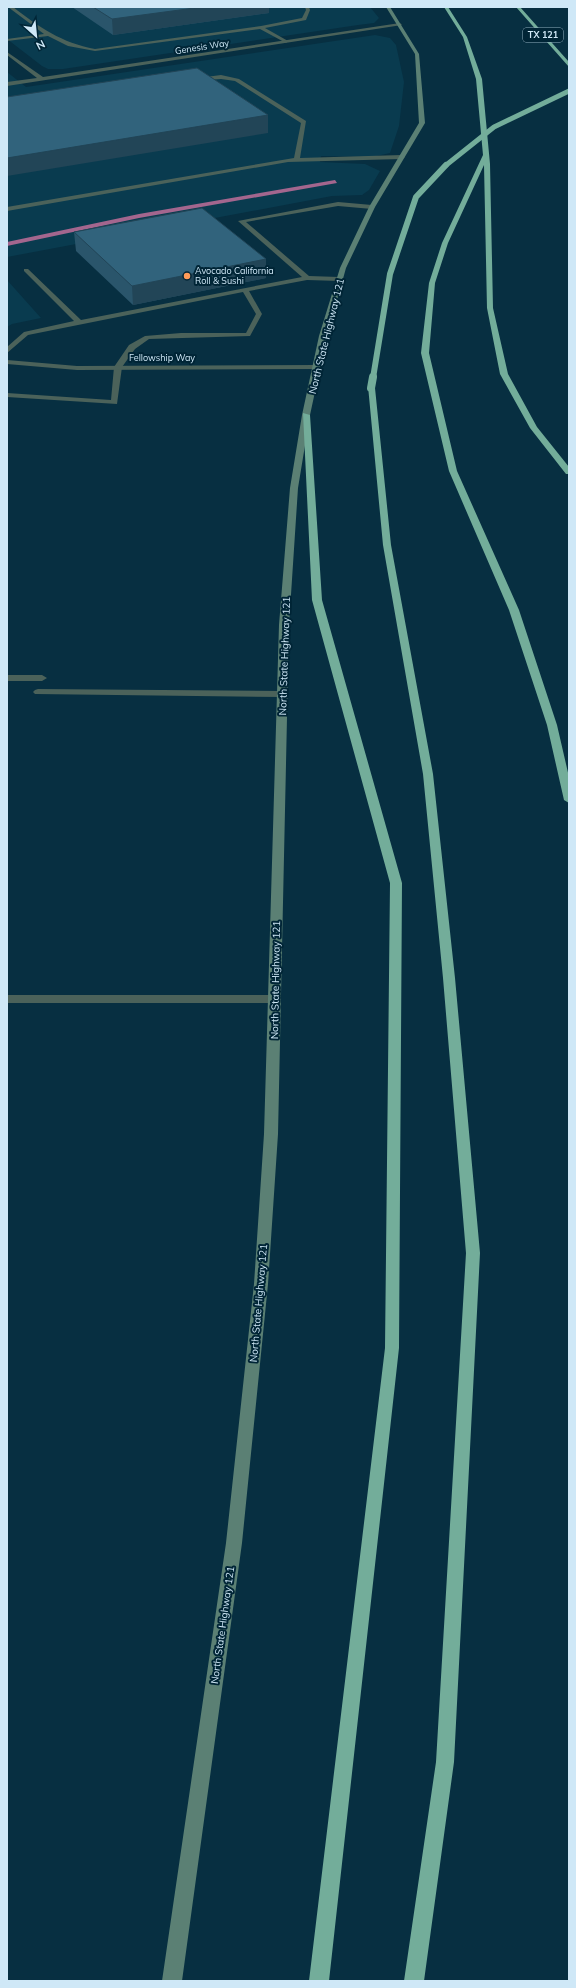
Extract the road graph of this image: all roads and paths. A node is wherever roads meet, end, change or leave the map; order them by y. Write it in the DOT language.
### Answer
graph roads {
  1 [pos="10,7"];
  2 [pos="307,7"];
  3 [pos="388,7"];
  4 [pos="446,7"];
  5 [pos="518,7"];
  6 [pos="400,24"];
  7 [pos="261,27"];
  8 [pos="47,35"];
  9 [pos="7,40"];
  10 [pos="286,42"];
  11 [pos="7,53"];
  12 [pos="569,65"];
  13 [pos="42,79"];
  14 [pos="191,79"];
  15 [pos="7,84"];
  16 [pos="569,91"];
  17 [pos="486,155"];
  18 [pos="402,157"];
  19 [pos="297,160"];
  20 [pos="372,207"];
  21 [pos="7,209"];
  22 [pos="26,270"];
  23 [pos="307,278"];
  24 [pos="340,279"];
  25 [pos="245,290"];
  26 [pos="80,323"];
  27 [pos="7,352"];
  28 [pos="7,362"];
  29 [pos="118,367"];
  30 [pos="317,367"];
  31 [pos="7,394"];
  32 [pos="306,415"];
  33 [pos="569,472"];
  34 [pos="7,678"];
  35 [pos="42,678"];
  36 [pos="38,692"];
  37 [pos="282,694"];
  38 [pos="569,800"];
  39 [pos="7,999"];
  40 [pos="275,1000"];
  41 [pos="172,1981"];
  42 [pos="319,1981"];
  43 [pos="414,1981"];
  1 -- 8 [label="street"];
  2 -- 7 [label="street"];
  3 -- 6 [label="main road, North State Highway 121"];
  4 -- 17 [label="highway"];
  5 -- 12 [label="highway, TX 121"];
  6 -- 10 [label="street, Genesis Way"];
  6 -- 18 [label="main road, North State Highway 121"];
  7 -- 8 [label="street"];
  7 -- 10 [label="street"];
  8 -- 9 [label="street"];
  10 -- 13 [label="street, Genesis Way"];
  11 -- 13 [label="street"];
  13 -- 15 [label="street, Genesis Way"];
  14 -- 19 [label="street"];
  16 -- 43 [label="highway, bridge"];
  17 -- 33 [label="highway"];
  17 -- 38 [label="highway"];
  18 -- 19 [label="street"];
  18 -- 20 [label="main road, North State Highway 121"];
  19 -- 21 [label="street"];
  20 -- 23 [label="street"];
  20 -- 24 [label="main road, North State Highway 121"];
  22 -- 26 [label="street"];
  23 -- 24 [label="street"];
  23 -- 25 [label="street"];
  24 -- 30 [label="main road, North State Highway 121"];
  25 -- 26 [label="street"];
  25 -- 29 [label="street"];
  26 -- 27 [label="street"];
  28 -- 29 [label="street, Fellowship Way"];
  29 -- 30 [label="street, Fellowship Way"];
  29 -- 31 [label="street"];
  30 -- 32 [label="main road, North State Highway 121"];
  32 -- 37 [label="main road, North State Highway 121"];
  32 -- 42 [label="highway"];
  34 -- 35 [label="street"];
  36 -- 37 [label="street"];
  37 -- 40 [label="main road, North State Highway 121"];
  39 -- 40 [label="street"];
  40 -- 41 [label="main road, North State Highway 121"];
}
